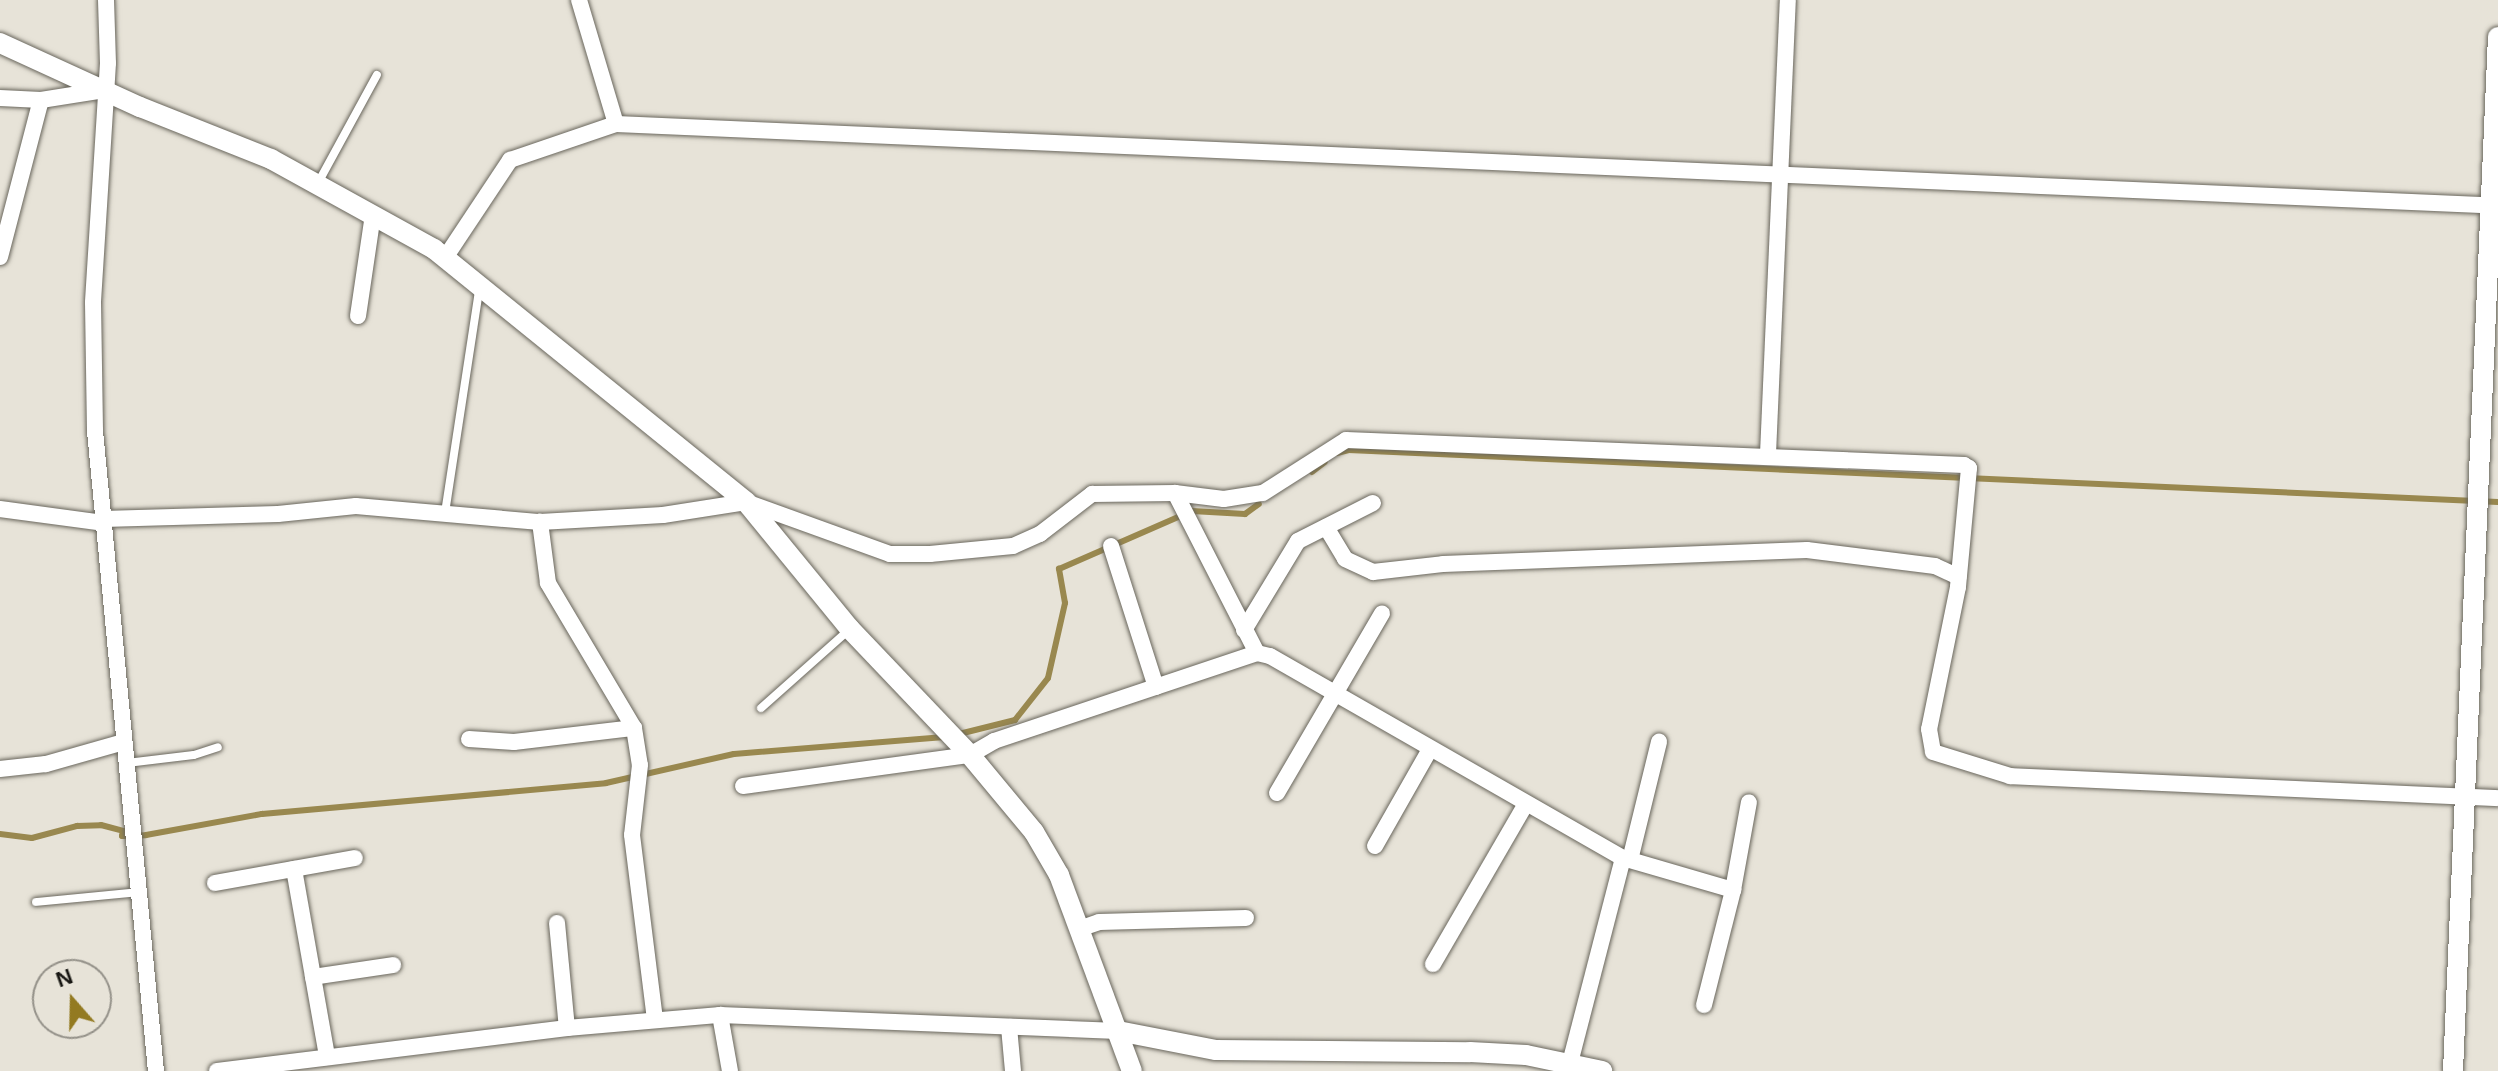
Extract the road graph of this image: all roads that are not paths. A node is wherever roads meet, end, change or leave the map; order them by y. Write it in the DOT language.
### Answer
graph roads {
  1 [pos="106,0"];
  2 [pos="579,0"];
  3 [pos="1788,0"];
  4 [pos="2498,37"];
  5 [pos="0,43"];
  6 [pos="377,75"];
  7 [pos="104,90"];
  8 [pos="0,98"];
  9 [pos="41,100"];
  10 [pos="616,124"];
  11 [pos="1780,174"];
  12 [pos="318,184"];
  13 [pos="2494,206"];
  14 [pos="373,214"];
  15 [pos="0,257"];
  16 [pos="445,258"];
  17 [pos="480,285"];
  18 [pos="358,316"];
  19 [pos="1768,454"];
  20 [pos="1177,497"];
  21 [pos="746,502"];
  22 [pos="1373,503"];
  23 [pos="0,509"];
  24 [pos="445,515"];
  25 [pos="103,521"];
  26 [pos="540,522"];
  27 [pos="1326,527"];
  28 [pos="1111,546"];
  29 [pos="1959,577"];
  30 [pos="1382,613"];
  31 [pos="850,629"];
  32 [pos="1244,630"];
  33 [pos="1257,653"];
  34 [pos="1156,687"];
  35 [pos="1336,694"];
  36 [pos="761,708"];
  37 [pos="634,728"];
  38 [pos="469,739"];
  39 [pos="124,742"];
  40 [pos="1659,742"];
  41 [pos="218,747"];
  42 [pos="1430,749"];
  43 [pos="966,750"];
  44 [pos="126,763"];
  45 [pos="0,769"];
  46 [pos="743,786"];
  47 [pos="1277,793"];
  48 [pos="2465,795"];
  49 [pos="2498,798"];
  50 [pos="1749,802"];
  51 [pos="1525,805"];
  52 [pos="1375,846"];
  53 [pos="355,858"];
  54 [pos="1626,859"];
  55 [pos="294,869"];
  56 [pos="215,883"];
  57 [pos="1733,890"];
  58 [pos="139,892"];
  59 [pos="36,902"];
  60 [pos="1246,918"];
  61 [pos="557,923"];
  62 [pos="1079,929"];
  63 [pos="1433,964"];
  64 [pos="393,965"];
  65 [pos="313,977"];
  66 [pos="1704,1005"];
  67 [pos="720,1015"];
  68 [pos="655,1019"];
  69 [pos="1009,1027"];
  70 [pos="567,1028"];
  71 [pos="1118,1031"];
  72 [pos="317,1062"];
  73 [pos="1570,1063"];
  74 [pos="156,1071"];
  75 [pos="217,1071"];
  76 [pos="730,1071"];
  77 [pos="1013,1071"];
  78 [pos="1132,1071"];
  79 [pos="1602,1071"];
  80 [pos="2453,1071"];
  1 -- 7 [label="street"];
  2 -- 10 [label="street"];
  3 -- 11 [label="street"];
  4 -- 13 [label="street"];
  5 -- 7 [label="street"];
  6 -- 12 [label="lane"];
  7 -- 9 [label="street"];
  7 -- 12 [label="street"];
  7 -- 25 [label="street"];
  8 -- 9 [label="street"];
  9 -- 15 [label="street"];
  10 -- 11 [label="street"];
  10 -- 16 [label="street"];
  11 -- 13 [label="street"];
  11 -- 19 [label="street"];
  12 -- 14 [label="street"];
  13 -- 48 [label="street"];
  14 -- 16 [label="street"];
  14 -- 18 [label="street"];
  16 -- 17 [label="street"];
  17 -- 21 [label="street"];
  17 -- 24 [label="lane"];
  19 -- 20 [label="street"];
  19 -- 29 [label="street"];
  20 -- 21 [label="street"];
  20 -- 32 [label="street"];
  21 -- 26 [label="street"];
  21 -- 31 [label="street"];
  22 -- 27 [label="street"];
  23 -- 25 [label="street"];
  24 -- 25 [label="street"];
  24 -- 26 [label="street"];
  25 -- 39 [label="street"];
  26 -- 37 [label="street"];
  27 -- 29 [label="street"];
  27 -- 32 [label="street"];
  28 -- 34 [label="street"];
  29 -- 48 [label="street"];
  30 -- 35 [label="street"];
  31 -- 36 [label="lane"];
  31 -- 43 [label="street"];
  32 -- 33 [label="street"];
  33 -- 34 [label="street"];
  33 -- 35 [label="street"];
  34 -- 43 [label="street"];
  35 -- 42 [label="street"];
  35 -- 47 [label="street"];
  37 -- 38 [label="street"];
  37 -- 68 [label="street"];
  39 -- 44 [label="street"];
  39 -- 45 [label="street"];
  40 -- 54 [label="street"];
  41 -- 44 [label="lane"];
  42 -- 51 [label="street"];
  42 -- 52 [label="street"];
  43 -- 46 [label="street"];
  43 -- 62 [label="street"];
  44 -- 58 [label="street"];
  48 -- 49 [label="street"];
  48 -- 80 [label="street"];
  50 -- 57 [label="street"];
  51 -- 54 [label="street"];
  51 -- 63 [label="street"];
  53 -- 55 [label="street"];
  54 -- 57 [label="street"];
  54 -- 73 [label="street"];
  55 -- 56 [label="street"];
  55 -- 65 [label="street"];
  57 -- 66 [label="street"];
  58 -- 59 [label="lane"];
  58 -- 74 [label="street"];
  60 -- 62 [label="street"];
  61 -- 70 [label="street"];
  62 -- 71 [label="street"];
  64 -- 65 [label="street"];
  65 -- 72 [label="street"];
  67 -- 68 [label="street"];
  67 -- 69 [label="street"];
  67 -- 76 [label="street"];
  68 -- 70 [label="street"];
  69 -- 71 [label="street"];
  69 -- 77 [label="street"];
  70 -- 72 [label="street"];
  71 -- 73 [label="street"];
  71 -- 78 [label="street"];
  72 -- 75 [label="street"];
  73 -- 79 [label="street"];
}
